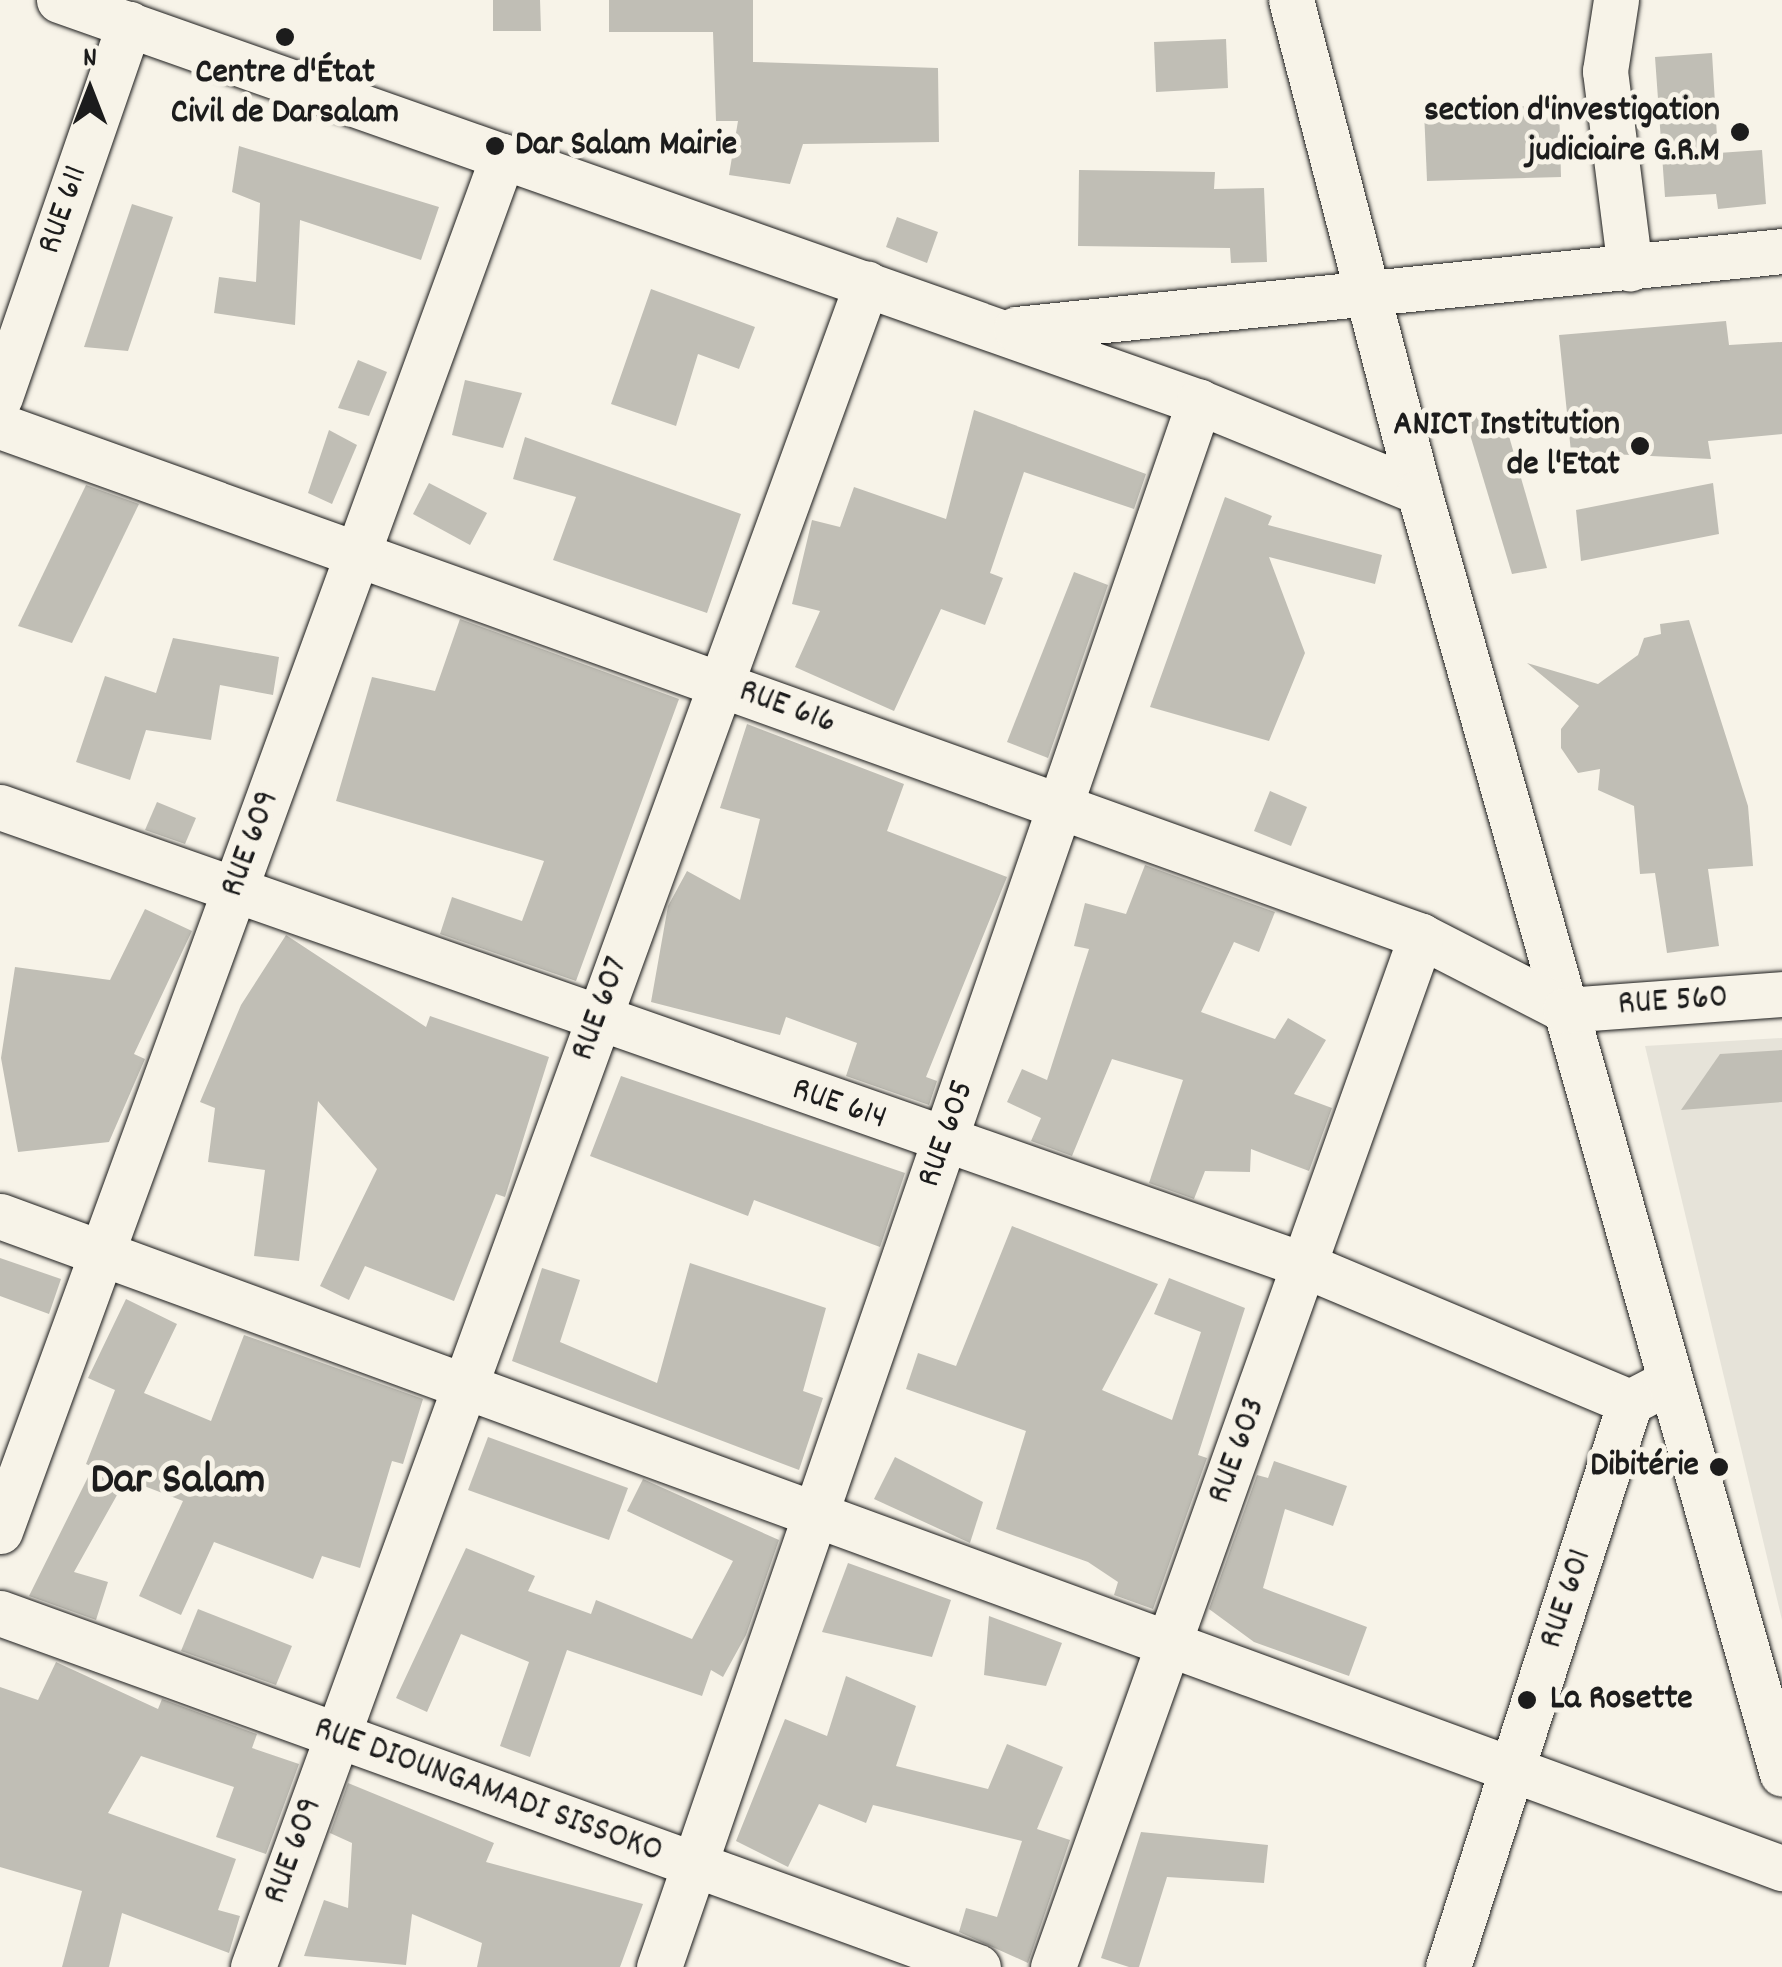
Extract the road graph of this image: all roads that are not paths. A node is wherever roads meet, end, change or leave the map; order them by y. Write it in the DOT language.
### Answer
graph roads {
  1 [pos="60,0"];
  2 [pos="1291,0"];
  3 [pos="1616,0"];
  4 [pos="129,24"];
  5 [pos="503,156"];
  6 [pos="1782,251"];
  7 [pos="1630,268"];
  8 [pos="867,284"];
  9 [pos="1366,297"];
  10 [pos="999,330"];
  11 [pos="0,396"];
  12 [pos="1200,402"];
  13 [pos="0,426"];
  14 [pos="1420,492"];
  15 [pos="357,554"];
  16 [pos="720,684"];
  17 [pos="1059,806"];
  18 [pos="0,807"];
  19 [pos="234,890"];
  20 [pos="1422,936"];
  21 [pos="1782,994"];
  22 [pos="1565,1010"];
  23 [pos="596,1022"];
  24 [pos="944,1142"];
  25 [pos="0,1216"];
  26 [pos="102,1254"];
  27 [pos="1304,1265"];
  28 [pos="1670,1381"];
  29 [pos="464,1386"];
  30 [pos="1630,1402"];
  31 [pos="816,1515"];
  32 [pos="0,1532"];
  33 [pos="0,1613"];
  34 [pos="1169,1644"];
  35 [pos="336,1734"];
  36 [pos="1512,1769"];
  37 [pos="1782,1774"];
  38 [pos="695,1868"];
  39 [pos="1782,1868"];
  40 [pos="253,1967"];
  41 [pos="659,1967"];
  42 [pos="978,1967"];
  43 [pos="1054,1967"];
  44 [pos="1448,1967"];
  1 -- 4 [label="street"];
  2 -- 9 [label="street"];
  3 -- 7 [label="street"];
  4 -- 5 [label="street"];
  4 -- 11 [label="street, RUE 611"];
  5 -- 8 [label="street"];
  5 -- 15 [label="street, RUE 609"];
  6 -- 7 [label="street"];
  7 -- 9 [label="street"];
  8 -- 10 [label="street"];
  8 -- 16 [label="street, RUE 607"];
  9 -- 10 [label="street"];
  9 -- 14 [label="street"];
  10 -- 12 [label="street"];
  12 -- 14 [label="street"];
  12 -- 17 [label="street, RUE 605"];
  13 -- 15 [label="street, RUE 616"];
  14 -- 22 [label="street"];
  15 -- 16 [label="street, RUE 616"];
  15 -- 19 [label="street, RUE 609"];
  16 -- 17 [label="street, RUE 616"];
  16 -- 23 [label="street, RUE 607"];
  17 -- 20 [label="street, RUE 616"];
  17 -- 24 [label="street, RUE 605"];
  18 -- 19 [label="street, RUE 614"];
  19 -- 23 [label="street, RUE 614"];
  19 -- 26 [label="street, RUE 609"];
  20 -- 22 [label="street, RUE 616"];
  20 -- 27 [label="street, RUE 603"];
  21 -- 22 [label="street, RUE 560"];
  22 -- 28 [label="street"];
  23 -- 24 [label="street, RUE 614"];
  23 -- 29 [label="street, RUE 607"];
  24 -- 27 [label="street, RUE 614"];
  24 -- 31 [label="street, RUE 605"];
  25 -- 26 [label="street"];
  26 -- 29 [label="street"];
  26 -- 32 [label="street, RUE 609"];
  27 -- 30 [label="street, RUE 614"];
  27 -- 34 [label="street, RUE 603"];
  28 -- 30 [label="street"];
  28 -- 37 [label="street"];
  29 -- 31 [label="street"];
  29 -- 35 [label="street, RUE 607"];
  30 -- 36 [label="street, RUE 601"];
  31 -- 34 [label="street"];
  31 -- 38 [label="street, RUE 605"];
  33 -- 35 [label="street, RUE DIOUNGAMADI SISSOKO"];
  34 -- 36 [label="street"];
  34 -- 43 [label="street, RUE 603"];
  35 -- 38 [label="street, RUE DIOUNGAMADI SISSOKO"];
  35 -- 40 [label="street, RUE 609"];
  36 -- 39 [label="street"];
  36 -- 44 [label="street, RUE 601"];
  38 -- 41 [label="street"];
  38 -- 42 [label="street, RUE DIOUNGAMADI SISSOKO"];
}
